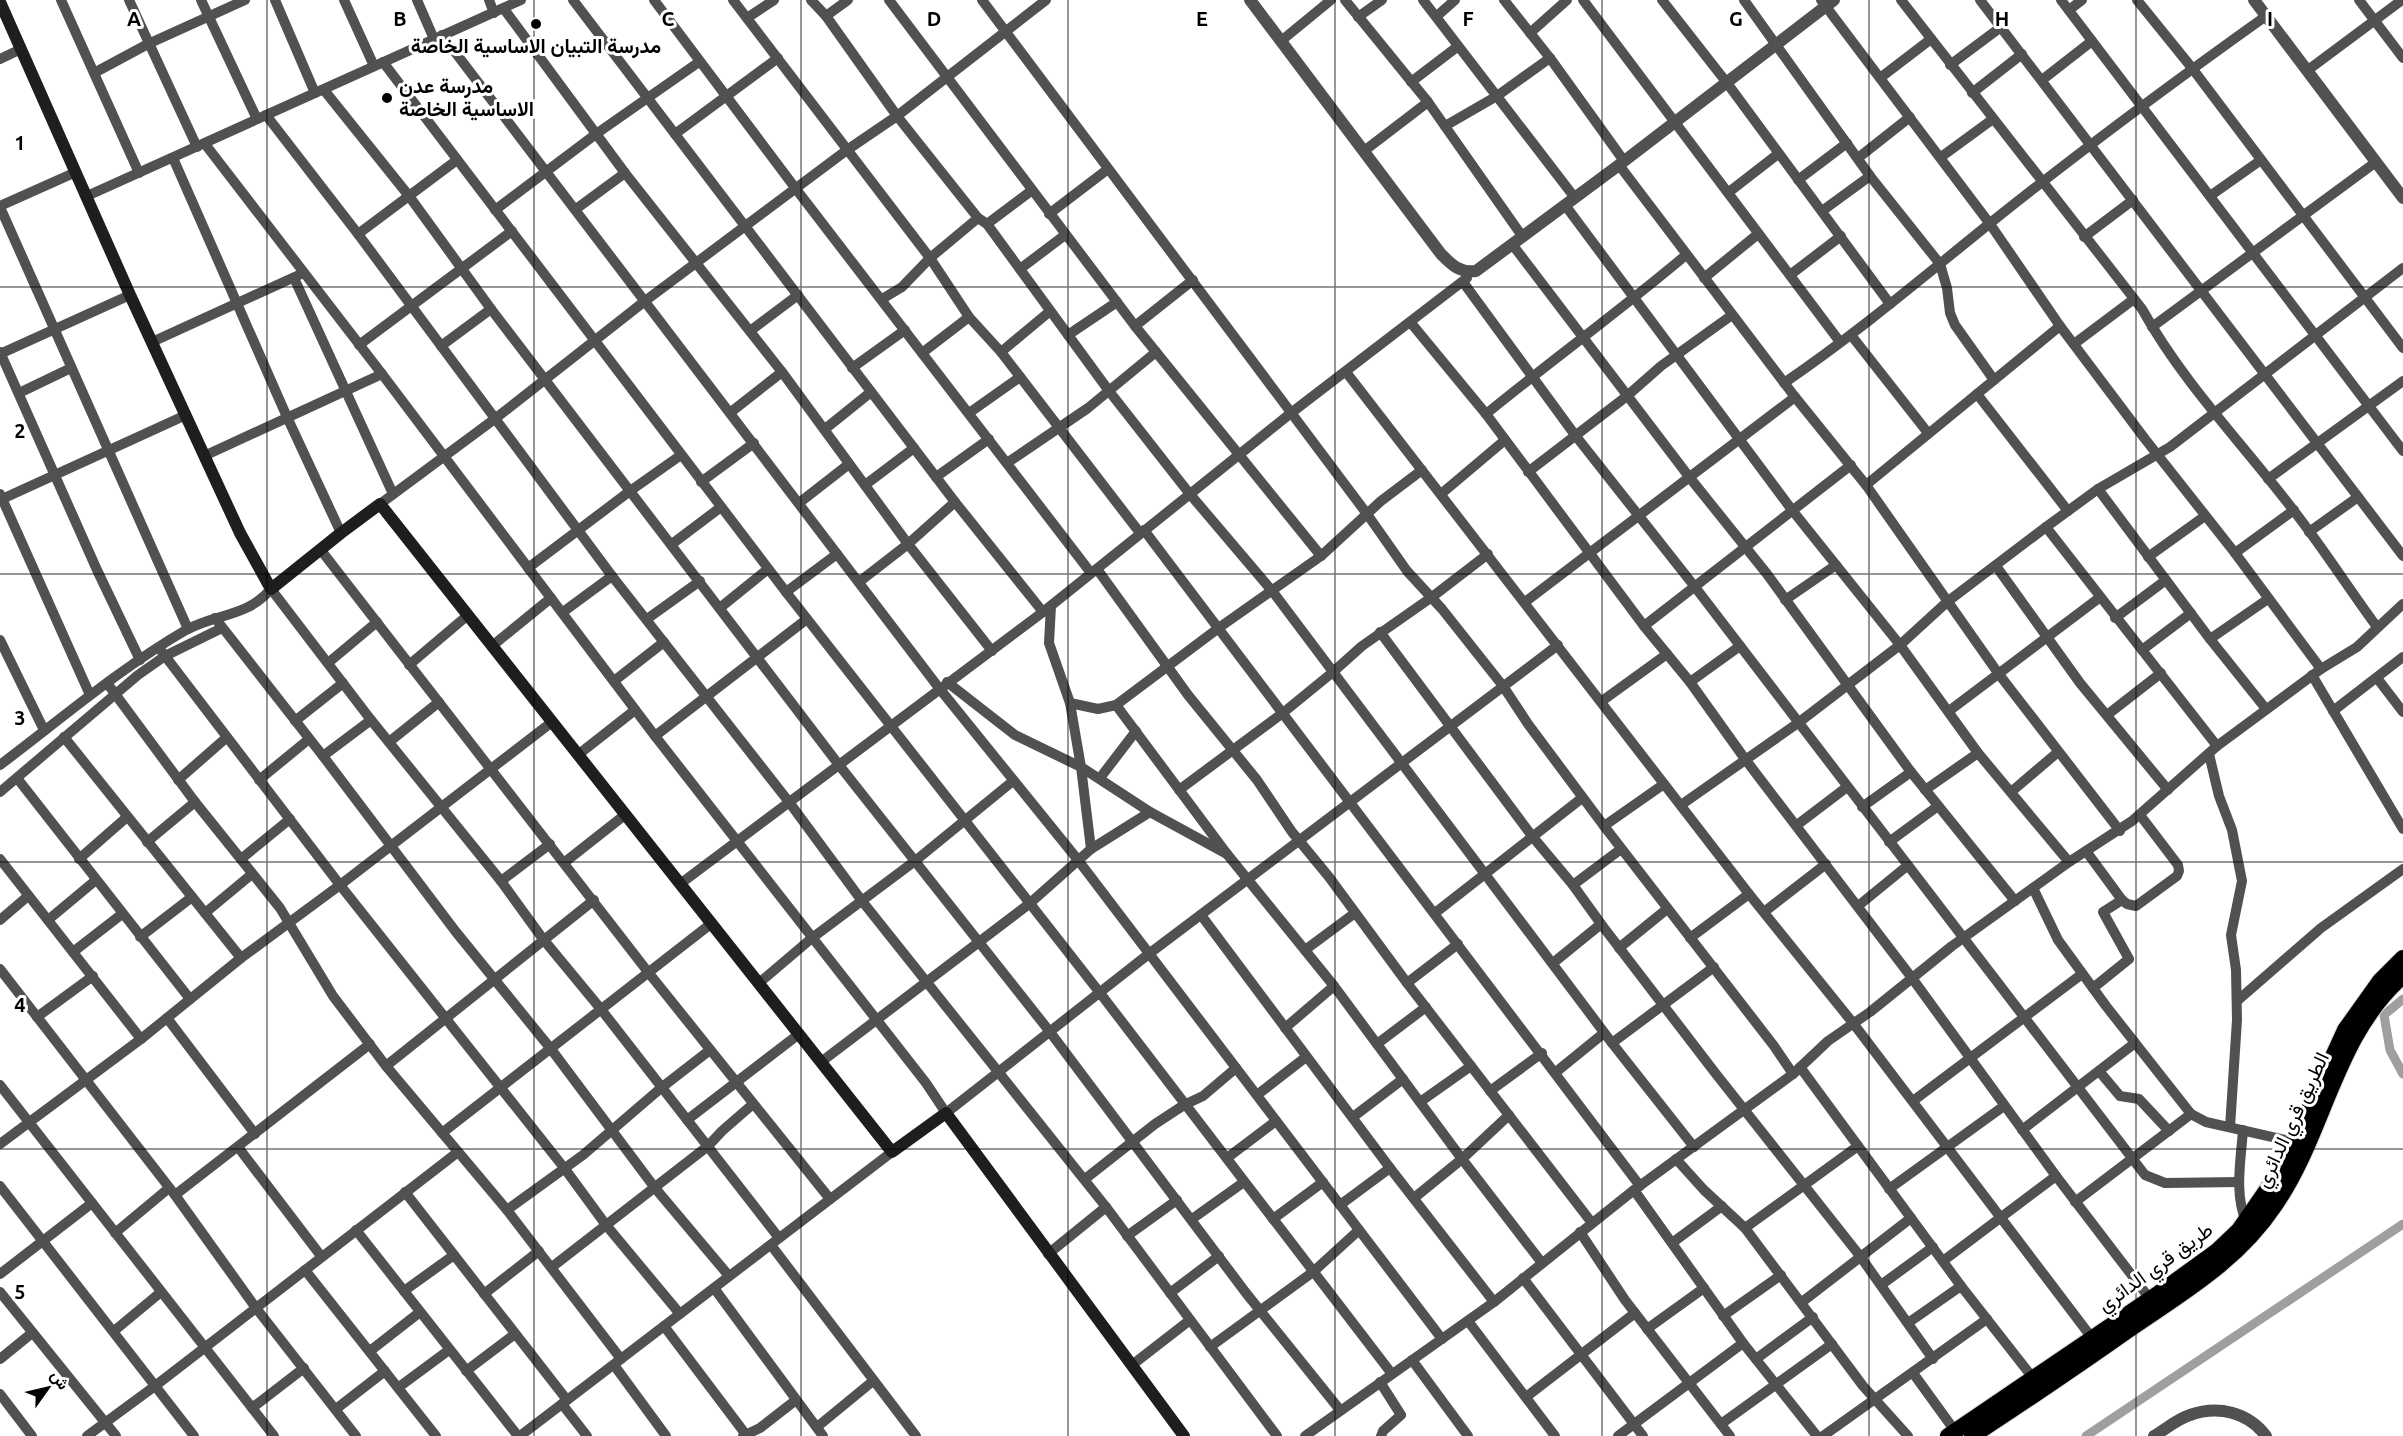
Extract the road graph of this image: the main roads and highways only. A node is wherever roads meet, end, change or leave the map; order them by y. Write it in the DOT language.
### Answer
graph roads {
  1 [pos="0,2"];
  2 [pos="2403,958"];
  3 [pos="2403,976"];
  4 [pos="1951,1434"];
  5 [pos="1184,1436"];
  6 [pos="1972,1436"];
  1 -- 5 [label="main road"];
  2 -- 4 [label="highway, طريق قري الدائري"];
  3 -- 6 [label="highway, الطريق قري الدائري"];
}
